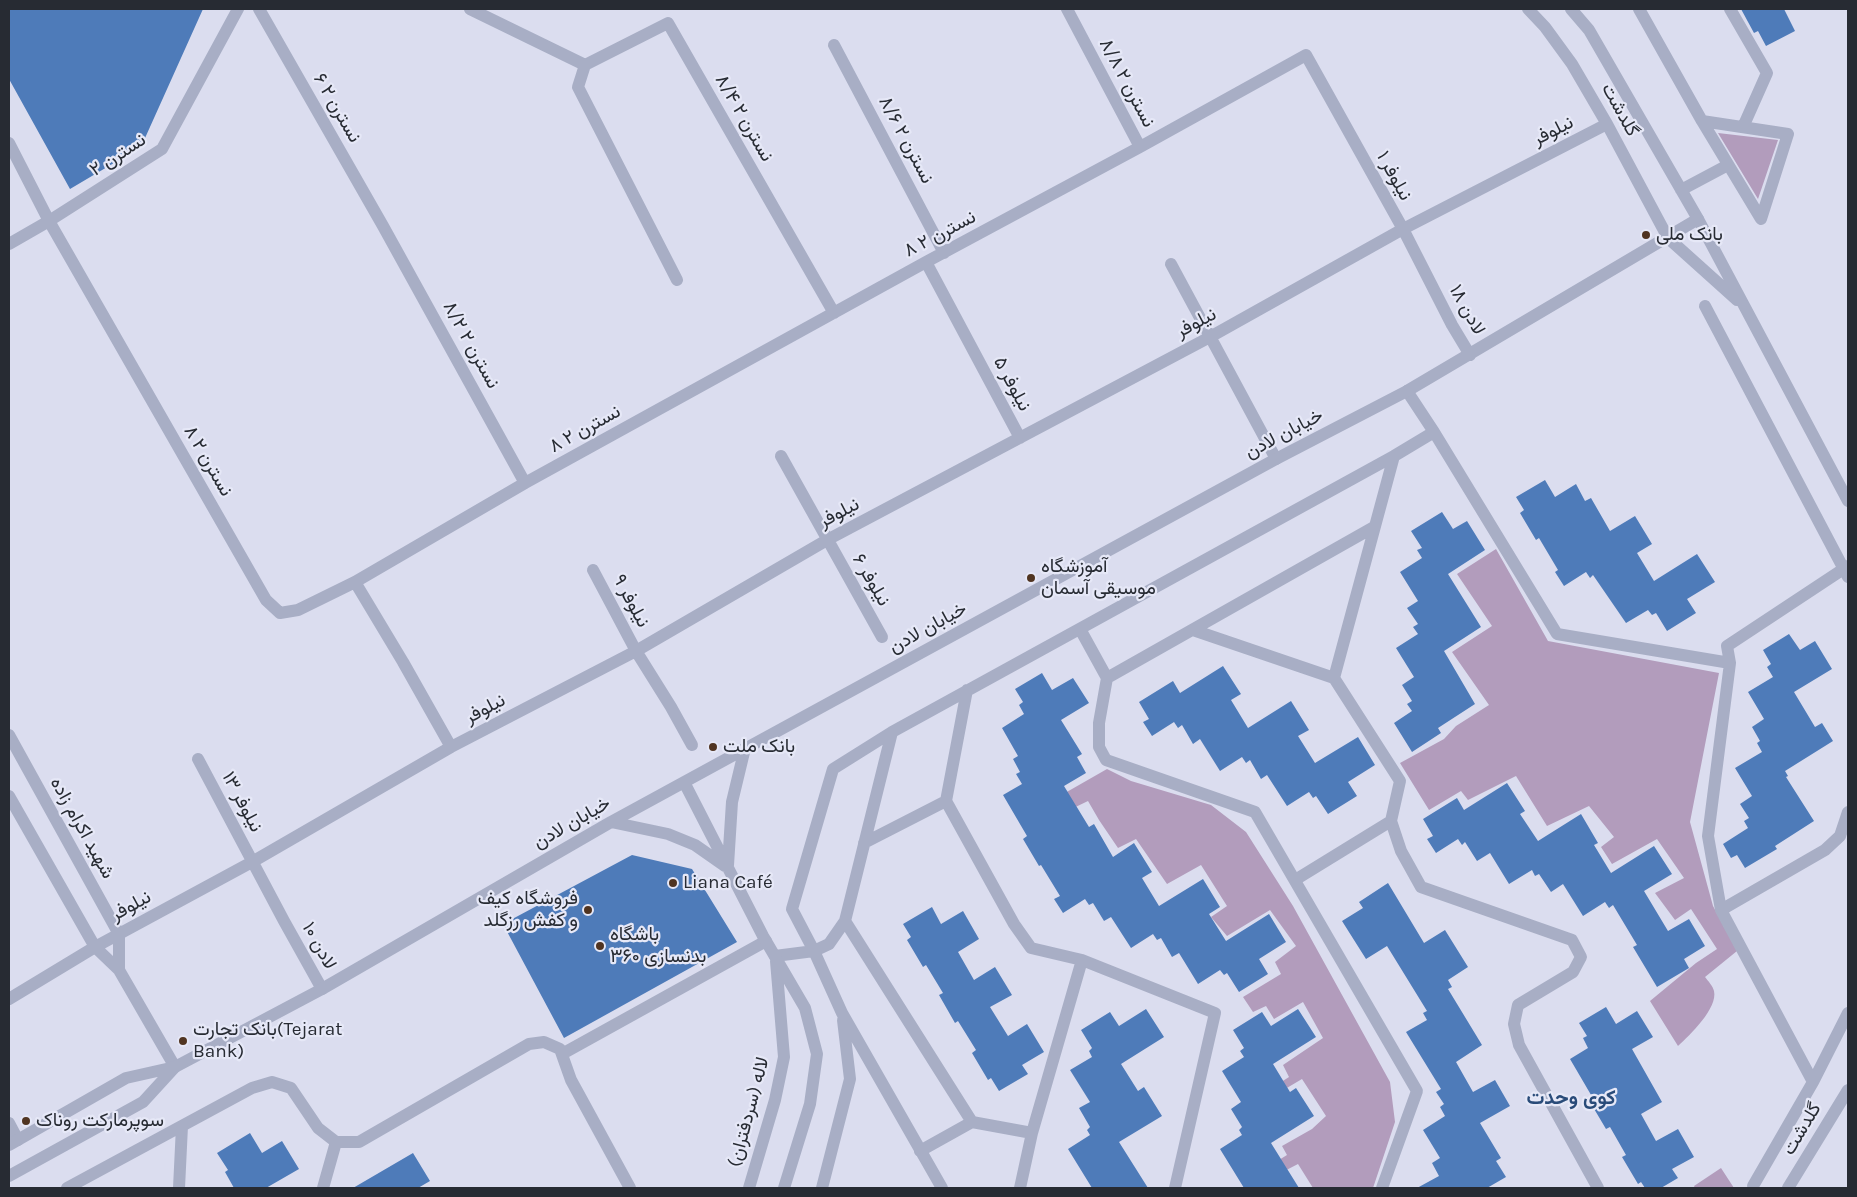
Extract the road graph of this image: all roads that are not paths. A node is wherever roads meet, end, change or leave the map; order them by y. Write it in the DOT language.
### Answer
graph roads {
  1 [pos="238,9"];
  2 [pos="259,9"];
  3 [pos="470,9"];
  4 [pos="1067,9"];
  5 [pos="1528,9"];
  6 [pos="1571,9"];
  7 [pos="1638,9"];
  8 [pos="1730,9"];
  9 [pos="834,45"];
  10 [pos="1306,55"];
  11 [pos="586,66"];
  12 [pos="1702,121"];
  13 [pos="1607,124"];
  14 [pos="1743,127"];
  15 [pos="9,144"];
  16 [pos="1140,148"];
  17 [pos="1728,165"];
  18 [pos="1681,190"];
  19 [pos="1698,219"];
  20 [pos="49,221"];
  21 [pos="383,226"];
  22 [pos="1403,229"];
  23 [pos="1668,238"];
  24 [pos="9,244"];
  25 [pos="944,253"];
  26 [pos="926,262"];
  27 [pos="1171,264"];
  28 [pos="677,280"];
  29 [pos="1431,284"];
  30 [pos="1705,306"];
  31 [pos="1745,306"];
  32 [pos="834,313"];
  33 [pos="1210,337"];
  34 [pos="1470,355"];
  35 [pos="1407,392"];
  36 [pos="1434,432"];
  37 [pos="1020,438"];
  38 [pos="780,456"];
  39 [pos="1394,456"];
  40 [pos="1276,459"];
  41 [pos="525,483"];
  42 [pos="1848,501"];
  43 [pos="1374,527"];
  44 [pos="827,540"];
  45 [pos="593,570"];
  46 [pos="1847,571"];
  47 [pos="355,582"];
  48 [pos="1080,629"];
  49 [pos="1193,630"];
  50 [pos="882,637"];
  51 [pos="636,651"];
  52 [pos="1730,663"];
  53 [pos="1107,678"];
  54 [pos="1334,678"];
  55 [pos="967,690"];
  56 [pos="892,732"];
  57 [pos="9,735"];
  58 [pos="692,745"];
  59 [pos="451,748"];
  60 [pos="745,748"];
  61 [pos="198,759"];
  62 [pos="684,782"];
  63 [pos="9,796"];
  64 [pos="946,801"];
  65 [pos="1848,812"];
  66 [pos="1392,821"];
  67 [pos="611,822"];
  68 [pos="864,843"];
  69 [pos="252,862"];
  70 [pos="728,868"];
  71 [pos="1294,880"];
  72 [pos="1721,910"];
  73 [pos="284,921"];
  74 [pos="845,921"];
  75 [pos="119,934"];
  76 [pos="764,938"];
  77 [pos="95,948"];
  78 [pos="814,951"];
  79 [pos="775,956"];
  80 [pos="1082,960"];
  81 [pos="119,970"];
  82 [pos="322,989"];
  83 [pos="9,999"];
  84 [pos="842,1013"];
  85 [pos="1848,1013"];
  86 [pos="561,1051"];
  87 [pos="174,1067"];
  88 [pos="1813,1082"];
  89 [pos="1848,1090"];
  90 [pos="972,1122"];
  91 [pos="9,1123"];
  92 [pos="182,1126"];
  93 [pos="1032,1132"];
  94 [pos="13,1142"];
  95 [pos="336,1142"];
  96 [pos="920,1151"];
  97 [pos="9,1176"];
  98 [pos="1753,1186"];
  99 [pos="71,1188"];
  100 [pos="179,1188"];
  101 [pos="323,1188"];
  102 [pos="630,1188"];
  103 [pos="749,1188"];
  104 [pos="784,1188"];
  105 [pos="822,1188"];
  106 [pos="942,1188"];
  107 [pos="1020,1188"];
  108 [pos="1175,1188"];
  109 [pos="1382,1188"];
  110 [pos="1598,1188"];
  111 [pos="1788,1188"];
  1 -- 20 [label="street, نسترن ۲"];
  2 -- 21 [label="street, ۶ نسترن ۲"];
  3 -- 11 [label="street"];
  4 -- 16 [label="street, ۸/۸ نسترن ۲"];
  5 -- 13 [label="street, گلدشت"];
  6 -- 18 [label="street, گلدشت"];
  7 -- 12 [label="street"];
  8 -- 14 [label="street"];
  9 -- 25 [label="street, ۸/۶ نسترن ۲"];
  10 -- 16 [label="street, ۸ نسترن ۲"];
  10 -- 22 [label="street, ۱ نیلوفر"];
  11 -- 28 [label="street"];
  11 -- 32 [label="street, ۸/۴ نسترن ۲"];
  12 -- 14 [label="street"];
  12 -- 17 [label="street"];
  13 -- 22 [label="street, نیلوفر"];
  13 -- 23 [label="street, گلدشت"];
  14 -- 17 [label="street"];
  15 -- 20 [label="street"];
  16 -- 25 [label="street, ۸ نسترن ۲"];
  17 -- 18 [label="street"];
  18 -- 19 [label="street, گلدشت"];
  19 -- 23 [label="street, خیابان لادن"];
  19 -- 31 [label="street, گلدشت"];
  20 -- 24 [label="street, نسترن ۲"];
  20 -- 47 [label="street, ۸ نسترن ۲"];
  21 -- 41 [label="street, ۸/۲ نسترن ۲"];
  22 -- 29 [label="street, ۱ نیلوفر"];
  22 -- 33 [label="street, نیلوفر"];
  23 -- 31 [label="street"];
  23 -- 34 [label="street, خیابان لادن"];
  25 -- 26 [label="street, ۸ نسترن ۲"];
  26 -- 32 [label="street, ۸ نسترن ۲"];
  26 -- 37 [label="street, ۵ نیلوفر"];
  27 -- 33 [label="street"];
  29 -- 34 [label="street, ۱۸ لادن"];
  30 -- 46 [label="street"];
  31 -- 42 [label="street"];
  32 -- 41 [label="street, ۸ نسترن ۲"];
  33 -- 37 [label="street, نیلوفر"];
  33 -- 40 [label="street"];
  34 -- 35 [label="street, خیابان لادن"];
  35 -- 36 [label="street"];
  35 -- 40 [label="street, خیابان لادن"];
  36 -- 39 [label="street"];
  36 -- 52 [label="street"];
  37 -- 44 [label="street, نیلوفر"];
  38 -- 44 [label="street, ۶ نیلوفر"];
  39 -- 43 [label="street"];
  39 -- 48 [label="street"];
  40 -- 60 [label="street, خیابان لادن"];
  41 -- 47 [label="street, ۸ نسترن ۲"];
  43 -- 49 [label="street"];
  43 -- 54 [label="street"];
  44 -- 50 [label="street, ۶ نیلوفر"];
  44 -- 51 [label="street, نیلوفر"];
  45 -- 51 [label="street, ۹ نیلوفر"];
  46 -- 52 [label="street"];
  47 -- 59 [label="street"];
  48 -- 53 [label="street"];
  48 -- 55 [label="street"];
  49 -- 53 [label="street"];
  49 -- 54 [label="street"];
  51 -- 58 [label="street, ۹ نیلوفر"];
  51 -- 59 [label="street, نیلوفر"];
  52 -- 72 [label="street"];
  53 -- 71 [label="street"];
  54 -- 66 [label="street"];
  55 -- 56 [label="street"];
  55 -- 64 [label="street"];
  56 -- 68 [label="street"];
  56 -- 78 [label="street"];
  57 -- 75 [label="street, شهید اکرام زاده"];
  59 -- 69 [label="street, نیلوفر"];
  60 -- 62 [label="street, خیابان لادن"];
  60 -- 70 [label="street"];
  61 -- 69 [label="street, ۱۳ نیلوفر"];
  62 -- 67 [label="street, خیابان لادن"];
  62 -- 70 [label="street, لاله (سردفتران)"];
  63 -- 77 [label="street, شهید اکرام زاده"];
  64 -- 68 [label="street"];
  64 -- 80 [label="street"];
  65 -- 72 [label="street"];
  66 -- 71 [label="street"];
  66 -- 110 [label="street"];
  67 -- 70 [label="street"];
  67 -- 82 [label="street, خیابان لادن"];
  68 -- 74 [label="street"];
  69 -- 73 [label="street, ۱۳ نیلوفر"];
  69 -- 75 [label="street, نیلوفر"];
  70 -- 76 [label="street, لاله (سردفتران)"];
  71 -- 109 [label="street"];
  72 -- 88 [label="street"];
  73 -- 82 [label="street, ۱۰ لادن"];
  74 -- 78 [label="street"];
  74 -- 90 [label="street"];
  75 -- 77 [label="street, نیلوفر"];
  75 -- 81 [label="street, شهید اکرام زاده"];
  76 -- 79 [label="street, لاله (سردفتران)"];
  76 -- 86 [label="street"];
  77 -- 81 [label="street, شهید اکرام زاده"];
  77 -- 83 [label="street, نیلوفر"];
  78 -- 79 [label="street"];
  78 -- 84 [label="street"];
  79 -- 103 [label="street, لاله (سردفتران)"];
  79 -- 104 [label="street, لاله (سردفتران)"];
  80 -- 93 [label="street"];
  80 -- 108 [label="street"];
  81 -- 87 [label="street, شهید اکرام زاده"];
  82 -- 87 [label="street, خیابان لادن"];
  84 -- 96 [label="street"];
  84 -- 105 [label="street"];
  85 -- 88 [label="street"];
  86 -- 95 [label="street"];
  86 -- 102 [label="street"];
  87 -- 94 [label="street, خیابان لادن"];
  87 -- 97 [label="street, خیابان لادن"];
  88 -- 98 [label="street"];
  89 -- 111 [label="street, گلدشت"];
  90 -- 93 [label="street"];
  90 -- 96 [label="street"];
  91 -- 94 [label="street"];
  92 -- 95 [label="street"];
  92 -- 99 [label="street"];
  92 -- 100 [label="street"];
  93 -- 107 [label="street"];
  95 -- 101 [label="street"];
  96 -- 106 [label="street"];
}
